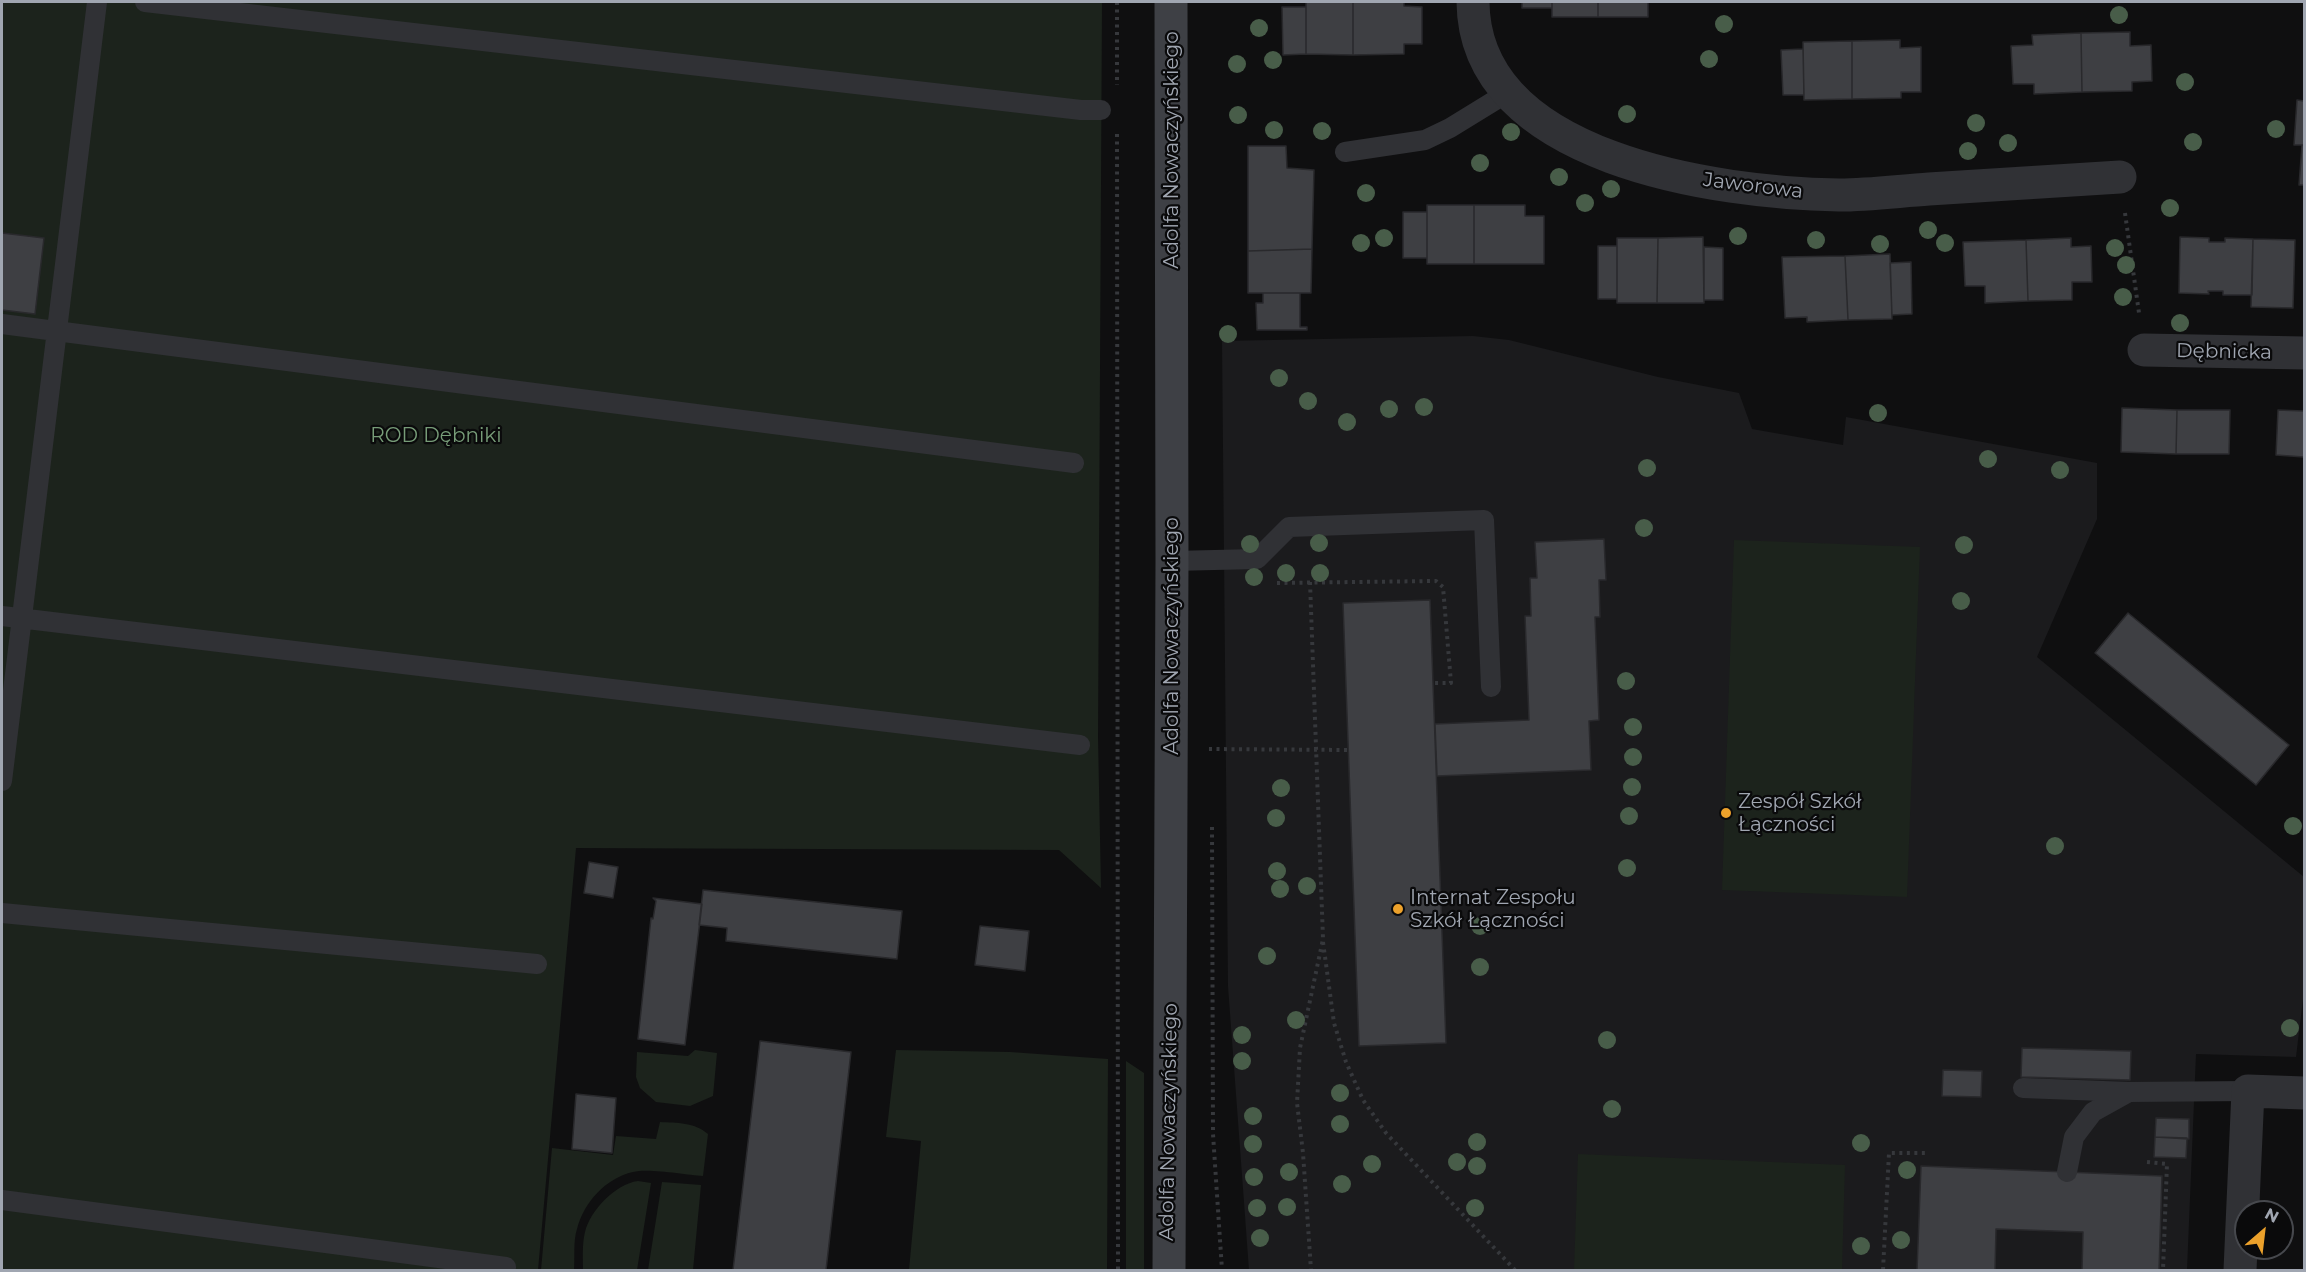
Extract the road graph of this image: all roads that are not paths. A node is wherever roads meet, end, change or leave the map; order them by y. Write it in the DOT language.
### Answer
graph roads {
  1 [pos="97,2"];
  2 [pos="145,2"];
  3 [pos="1171,2"];
  4 [pos="1473,2"];
  5 [pos="1507,93"];
  6 [pos="1101,110"];
  7 [pos="1345,152"];
  8 [pos="2120,177"];
  9 [pos="2,324"];
  10 [pos="57,330"];
  11 [pos="2144,350"];
  12 [pos="2304,353"];
  13 [pos="1074,463"];
  14 [pos="1172,561"];
  15 [pos="2,616"];
  16 [pos="21,618"];
  17 [pos="1491,687"];
  18 [pos="1080,745"];
  19 [pos="2,781"];
  20 [pos="2,912"];
  21 [pos="537,964"];
  22 [pos="2023,1088"];
  23 [pos="2248,1091"];
  24 [pos="2129,1092"];
  25 [pos="2304,1093"];
  26 [pos="2067,1172"];
  27 [pos="2,1200"];
  28 [pos="506,1267"];
  29 [pos="1169,1270"];
  30 [pos="2240,1270"];
  1 -- 10 [label="lane"];
  2 -- 6 [label="lane"];
  3 -- 14 [label="street, Adolfa Nowaczyńskiego"];
  4 -- 5 [label="street, Jaworowa"];
  5 -- 7 [label="lane"];
  5 -- 8 [label="street, Jaworowa"];
  9 -- 10 [label="lane"];
  10 -- 13 [label="lane"];
  10 -- 16 [label="lane"];
  11 -- 12 [label="street, Dębnicka"];
  14 -- 17 [label="lane"];
  14 -- 29 [label="street, Adolfa Nowaczyńskiego"];
  15 -- 16 [label="lane"];
  16 -- 18 [label="lane"];
  16 -- 19 [label="lane"];
  20 -- 21 [label="lane"];
  22 -- 24 [label="lane"];
  23 -- 24 [label="lane"];
  23 -- 25 [label="street"];
  23 -- 30 [label="street"];
  24 -- 26 [label="lane"];
  27 -- 28 [label="lane"];
}
